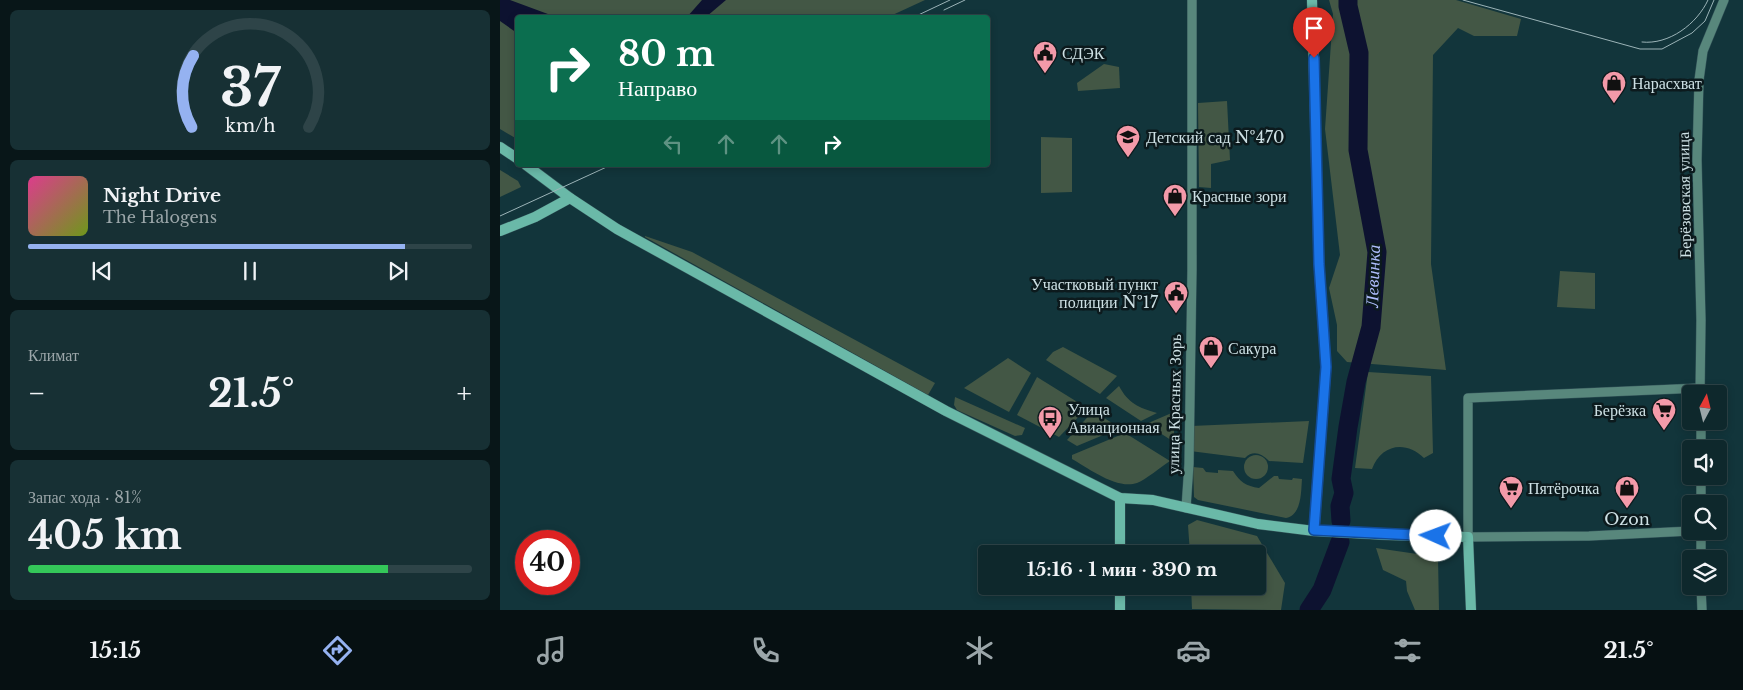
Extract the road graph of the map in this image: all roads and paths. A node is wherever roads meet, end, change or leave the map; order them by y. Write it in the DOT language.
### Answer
graph roads {
  1 [pos="1192,0"];
  2 [pos="1312,0"];
  3 [pos="1724,0"];
  4 [pos="500,147"];
  5 [pos="515,157"];
  6 [pos="529,167"];
  7 [pos="570,198"];
  8 [pos="500,230"];
  9 [pos="1700,385"];
  10 [pos="1682,392"];
  11 [pos="1120,498"];
  12 [pos="1186,508"];
  13 [pos="1314,530"];
  14 [pos="1682,531"];
  15 [pos="1468,538"];
  16 [pos="1120,545"];
  17 [pos="1120,595"];
  18 [pos="1702,595"];
  19 [pos="1120,610"];
  20 [pos="1471,610"];
  21 [pos="1702,610"];
  1 -- 12 [label="street, улица Красных Зорь"];
  2 -- 13 [label="street"];
  3 -- 9 [label="street, Берёзовская улица"];
  4 -- 5 [label="street"];
  6 -- 7 [label="street"];
  7 -- 8 [label="street"];
  7 -- 11 [label="street"];
  10 -- 15 [label="street"];
  11 -- 12 [label="street"];
  11 -- 16 [label="street"];
  12 -- 13 [label="street"];
  13 -- 15 [label="street"];
  14 -- 15 [label="street"];
  15 -- 20 [label="street"];
  17 -- 19 [label="street"];
  18 -- 21 [label="street"];
}
